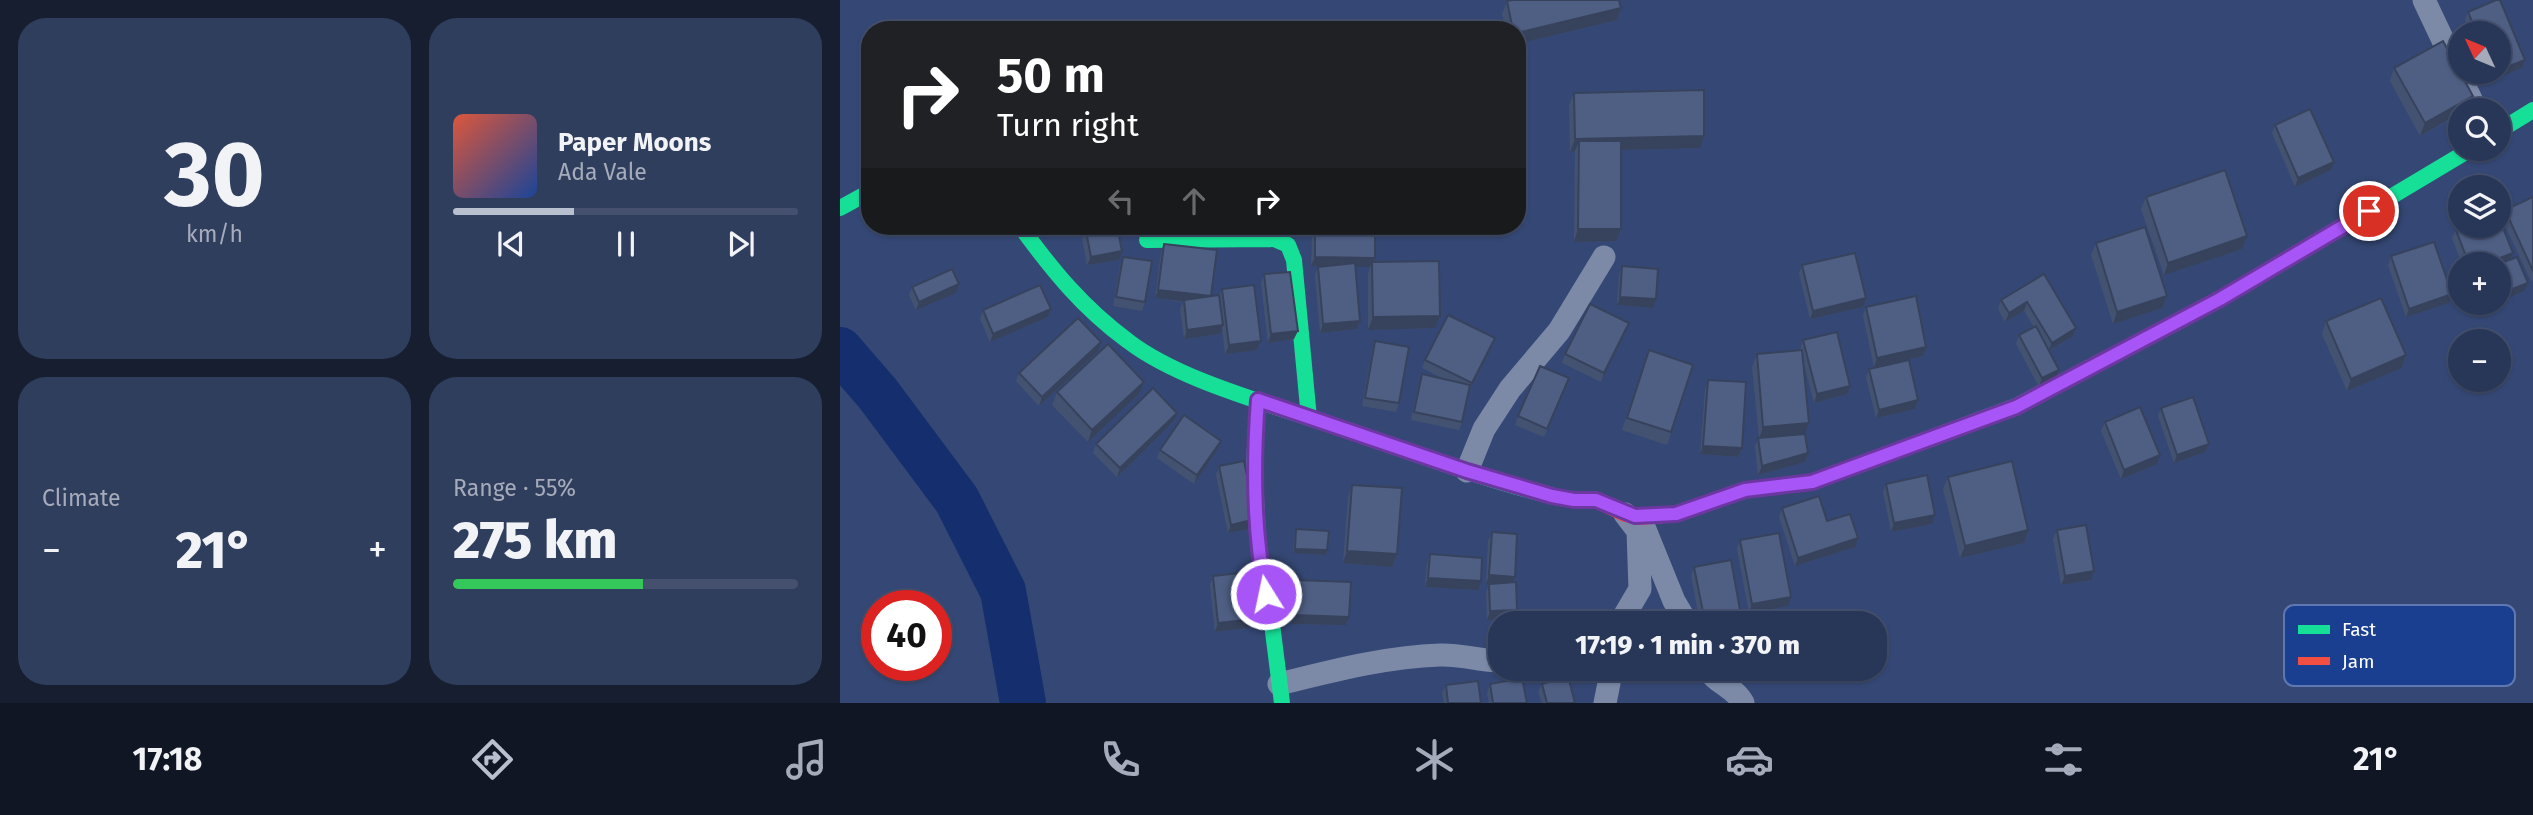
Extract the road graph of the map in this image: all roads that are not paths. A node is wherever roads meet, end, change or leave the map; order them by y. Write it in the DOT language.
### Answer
graph roads {
  1 [pos="2424,0"];
  2 [pos="2470,98"];
  3 [pos="2533,110"];
  4 [pos="2511,124"];
  5 [pos="2451,161"];
  6 [pos="861,197"];
  7 [pos="840,208"];
  8 [pos="1027,235"];
  9 [pos="1147,240"];
  10 [pos="1604,257"];
  11 [pos="1258,400"];
  12 [pos="1308,418"];
  13 [pos="1467,471"];
  14 [pos="1632,515"];
  15 [pos="1627,611"];
  16 [pos="1680,611"];
  17 [pos="1488,660"];
  18 [pos="1609,681"];
  19 [pos="1720,681"];
  20 [pos="1280,694"];
  21 [pos="1605,703"];
  22 [pos="1742,703"];
  1 -- 2 [label="street"];
  3 -- 4 [label="main road"];
  5 -- 14 [label="main road"];
  6 -- 7 [label="main road"];
  8 -- 11 [label="main road"];
  9 -- 12 [label="main road"];
  10 -- 13 [label="street"];
  11 -- 12 [label="main road"];
  11 -- 20 [label="main road"];
  12 -- 13 [label="main road"];
  13 -- 14 [label="main road"];
  14 -- 15 [label="street"];
  14 -- 16 [label="street"];
  17 -- 20 [label="street"];
  18 -- 21 [label="street"];
  19 -- 22 [label="street"];
}
